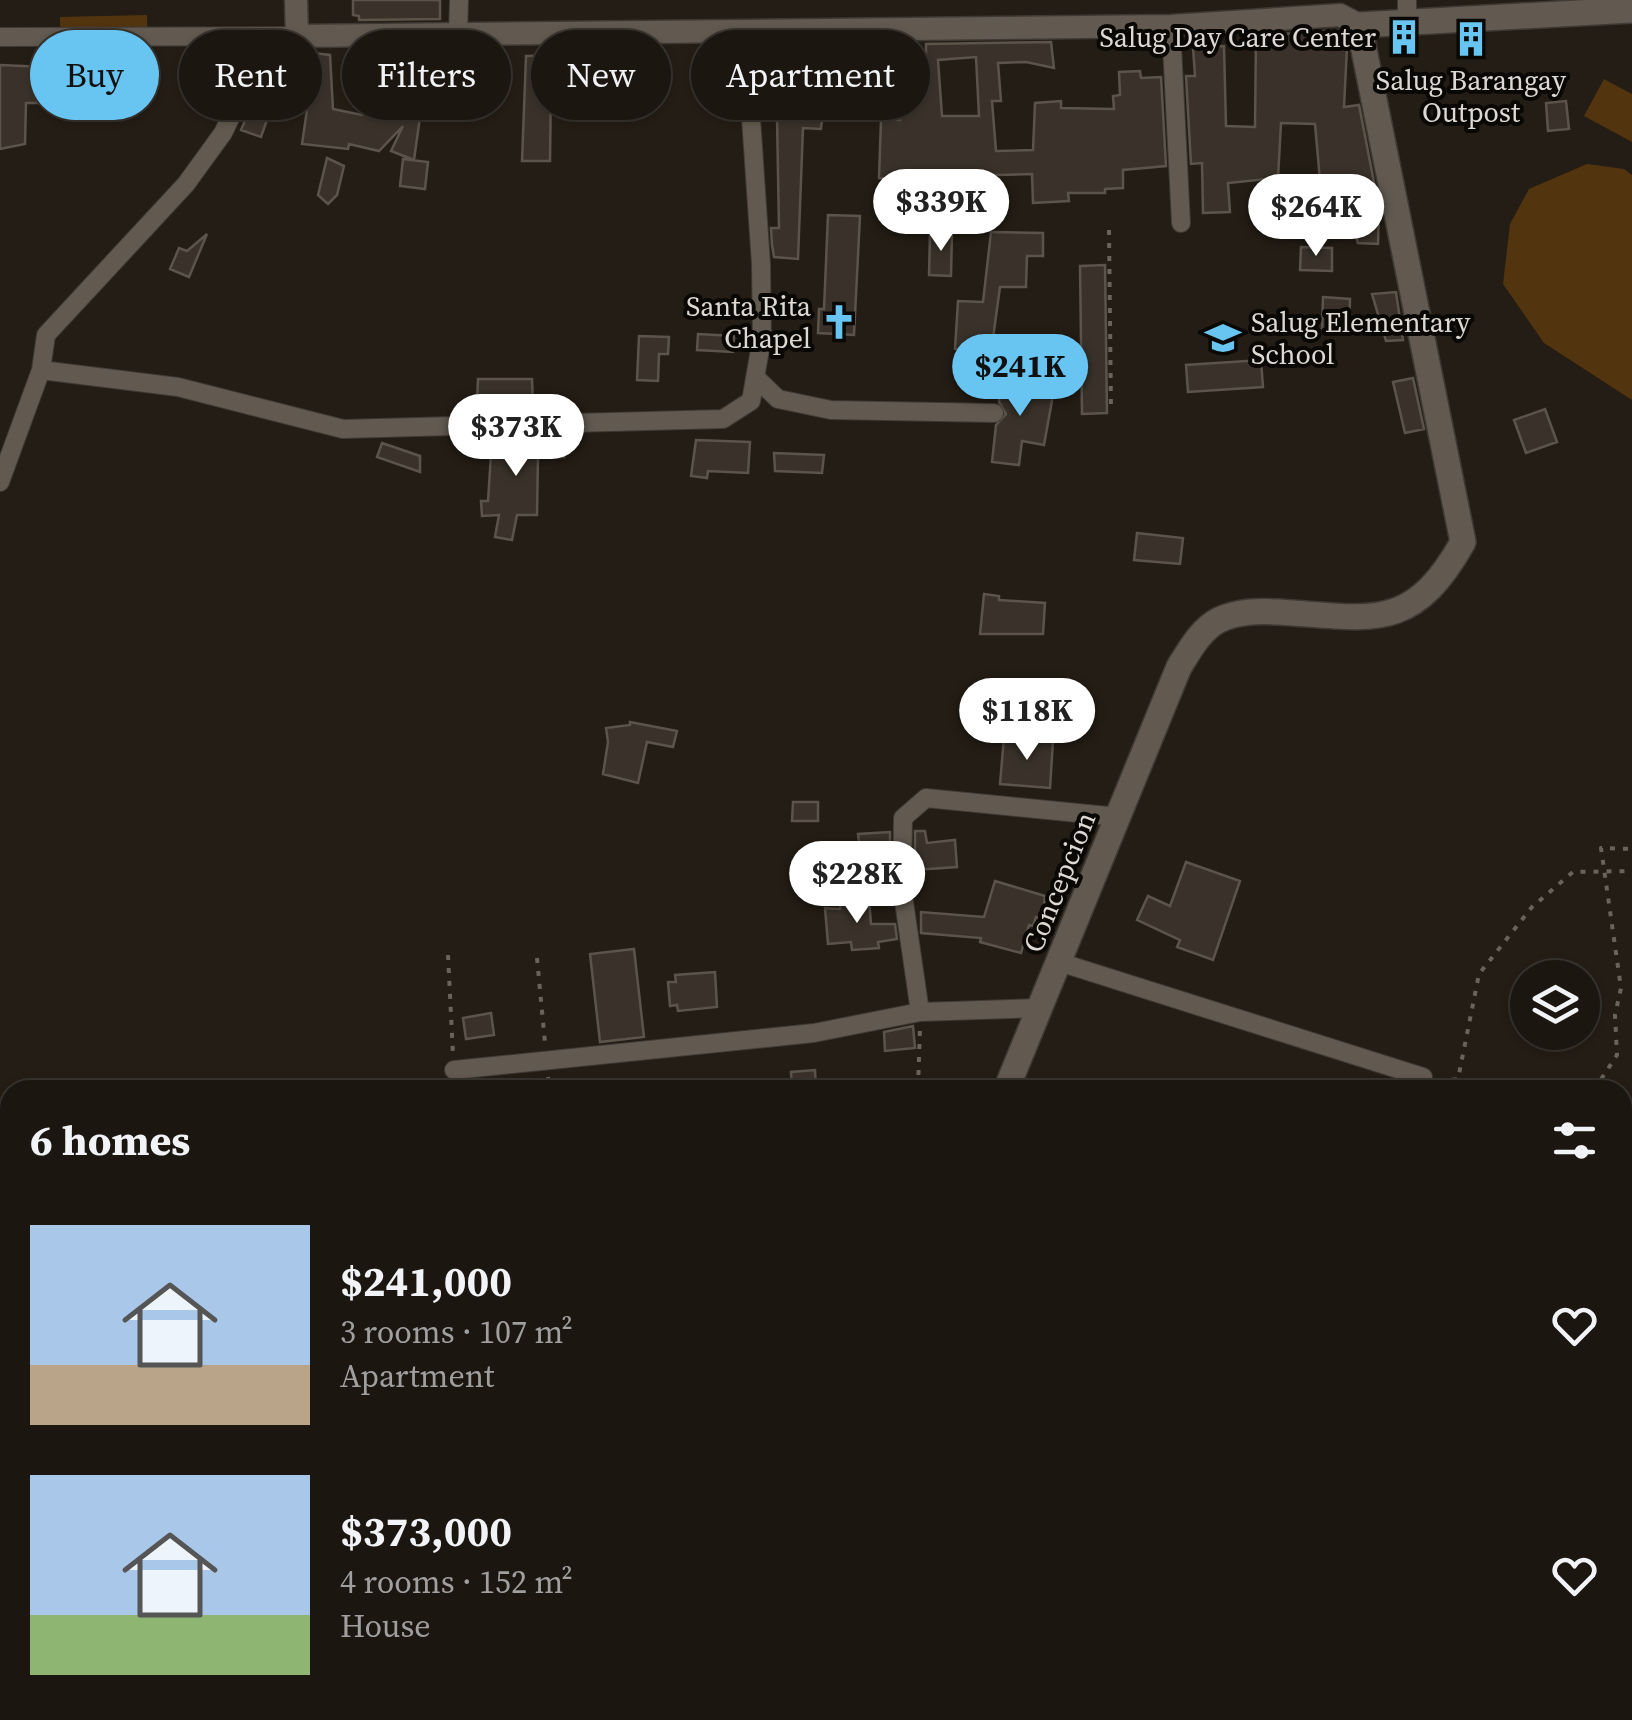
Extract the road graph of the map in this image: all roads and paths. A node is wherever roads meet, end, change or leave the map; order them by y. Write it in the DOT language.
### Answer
graph roads {
  1 [pos="296,0"];
  2 [pos="458,0"];
  3 [pos="1407,10"];
  4 [pos="1632,10"];
  5 [pos="1359,25"];
  6 [pos="1172,26"];
  7 [pos="297,30"];
  8 [pos="458,30"];
  9 [pos="830,30"];
  10 [pos="691,32"];
  11 [pos="511,33"];
  12 [pos="0,37"];
  13 [pos="179,37"];
  14 [pos="229,120"];
  15 [pos="751,120"];
  16 [pos="1181,224"];
  17 [pos="1110,230"];
  18 [pos="40,370"];
  19 [pos="755,377"];
  20 [pos="1112,411"];
  21 [pos="994,413"];
  22 [pos="0,482"];
  23 [pos="1118,816"];
  24 [pos="1632,849"];
  25 [pos="1604,871"];
  26 [pos="1632,871"];
  27 [pos="448,955"];
  28 [pos="537,958"];
  29 [pos="1059,962"];
  30 [pos="1040,1008"];
  31 [pos="920,1012"];
  32 [pos="546,1060"];
  33 [pos="454,1070"];
  34 [pos="1423,1077"];
  35 [pos="549,1080"];
  36 [pos="918,1080"];
  37 [pos="1010,1080"];
  38 [pos="1436,1080"];
  39 [pos="1454,1080"];
  40 [pos="1601,1080"];
  1 -- 7 [label="street"];
  2 -- 8 [label="street"];
  3 -- 4 [label="main road"];
  3 -- 5 [label="main road"];
  5 -- 6 [label="street"];
  5 -- 23 [label="main road, Concepcion"];
  6 -- 9 [label="street"];
  6 -- 16 [label="street"];
  10 -- 11 [label="street"];
  12 -- 13 [label="street"];
  14 -- 18 [label="street"];
  15 -- 19 [label="street"];
  17 -- 20 [label="path"];
  18 -- 19 [label="street"];
  18 -- 22 [label="street"];
  19 -- 21 [label="street"];
  23 -- 29 [label="main road, Concepcion"];
  23 -- 31 [label="street"];
  24 -- 25 [label="path"];
  25 -- 26 [label="path"];
  25 -- 39 [label="path"];
  25 -- 40 [label="path"];
  27 -- 33 [label="path"];
  28 -- 32 [label="path"];
  29 -- 30 [label="main road, Concepcion"];
  29 -- 34 [label="street"];
  30 -- 31 [label="street"];
  30 -- 37 [label="main road, Concepcion"];
  31 -- 32 [label="street"];
  31 -- 36 [label="path"];
  32 -- 33 [label="street"];
  32 -- 35 [label="path"];
  34 -- 38 [label="path"];
}
